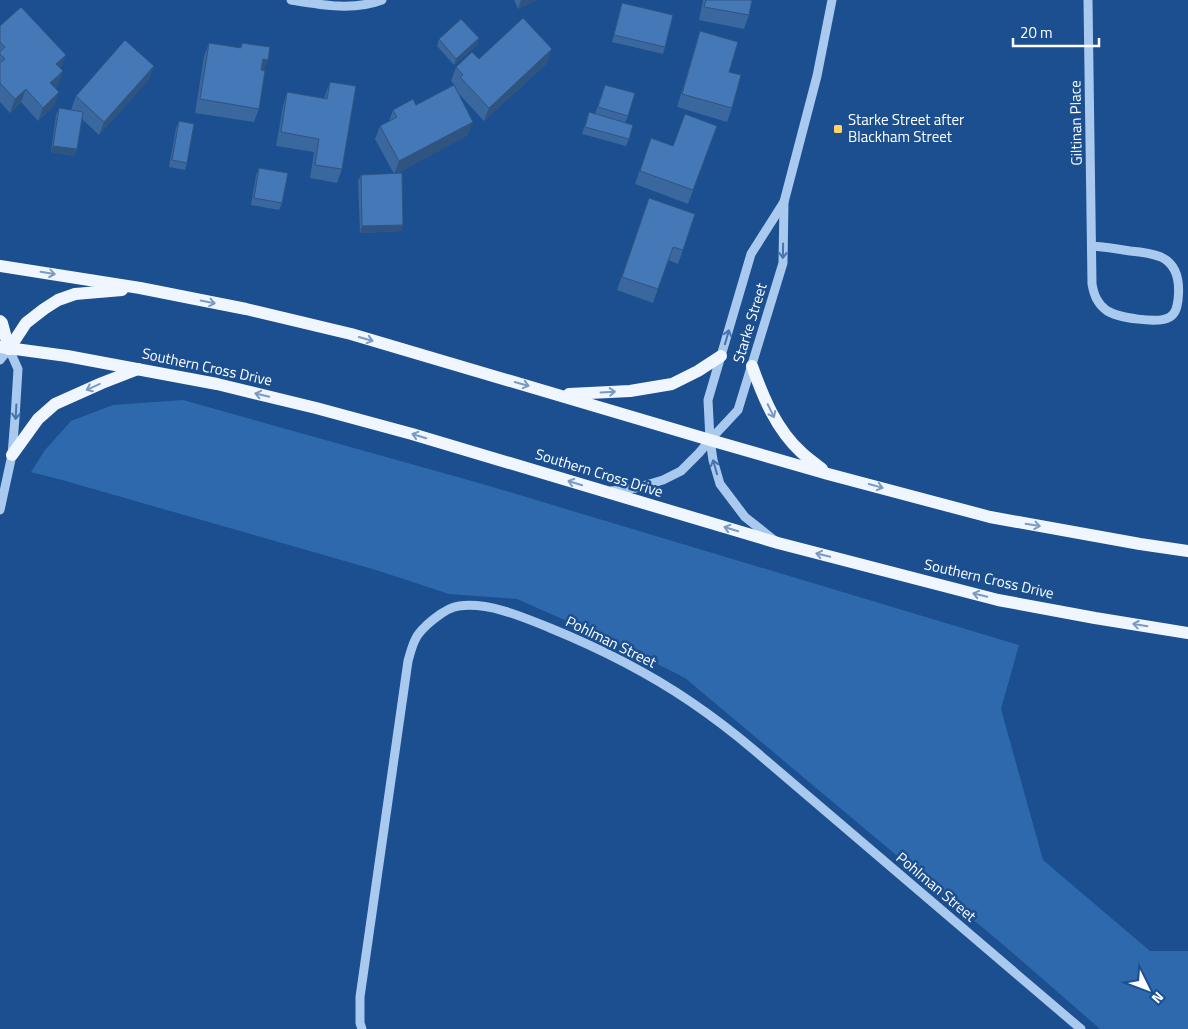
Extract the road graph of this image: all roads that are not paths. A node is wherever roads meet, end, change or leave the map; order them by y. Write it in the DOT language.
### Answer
graph roads {
  1 [pos="291,0"];
  2 [pos="382,0"];
  3 [pos="832,0"];
  4 [pos="1088,0"];
  5 [pos="784,202"];
  6 [pos="1092,246"];
  7 [pos="0,266"];
  8 [pos="140,288"];
  9 [pos="0,320"];
  10 [pos="5,348"];
  11 [pos="721,356"];
  12 [pos="0,360"];
  13 [pos="752,366"];
  14 [pos="138,369"];
  15 [pos="559,395"];
  16 [pos="710,440"];
  17 [pos="12,455"];
  18 [pos="828,474"];
  19 [pos="605,492"];
  20 [pos="0,510"];
  21 [pos="778,543"];
  22 [pos="1188,551"];
  23 [pos="1188,632"];
  24 [pos="362,1029"];
  25 [pos="1081,1029"];
  1 -- 2 [label="street"];
  3 -- 5 [label="street, Starke Street"];
  4 -- 6 [label="street, Giltinan Place"];
  11 -- 5 [label="street, Starke Street, one-way"];
  5 -- 13 [label="street, Starke Street, one-way"];
  6 -- 6 [label="street, Giltinan Place"];
  7 -- 8 [label="main road, one-way"];
  8 -- 10 [label="main road"];
  8 -- 15 [label="main road, one-way"];
  9 -- 10 [label="main road"];
  10 -- 12 [label="street"];
  10 -- 14 [label="main road, Southern Cross Drive"];
  10 -- 17 [label="street, one-way"];
  15 -- 11 [label="main road, one-way"];
  11 -- 16 [label="street, Starke Street"];
  13 -- 16 [label="street, Starke Street"];
  13 -- 18 [label="main road, one-way"];
  14 -- 17 [label="main road, one-way"];
  19 -- 14 [label="main road, Southern Cross Drive, one-way"];
  15 -- 16 [label="main road"];
  16 -- 18 [label="main road"];
  16 -- 19 [label="street, Starke Street"];
  21 -- 16 [label="street, Starke Street, one-way"];
  17 -- 20 [label="street"];
  18 -- 22 [label="main road, one-way"];
  21 -- 19 [label="main road, Southern Cross Drive, one-way"];
  23 -- 21 [label="main road, Southern Cross Drive, one-way"];
  24 -- 25 [label="street, Pohlman Street"];
}
